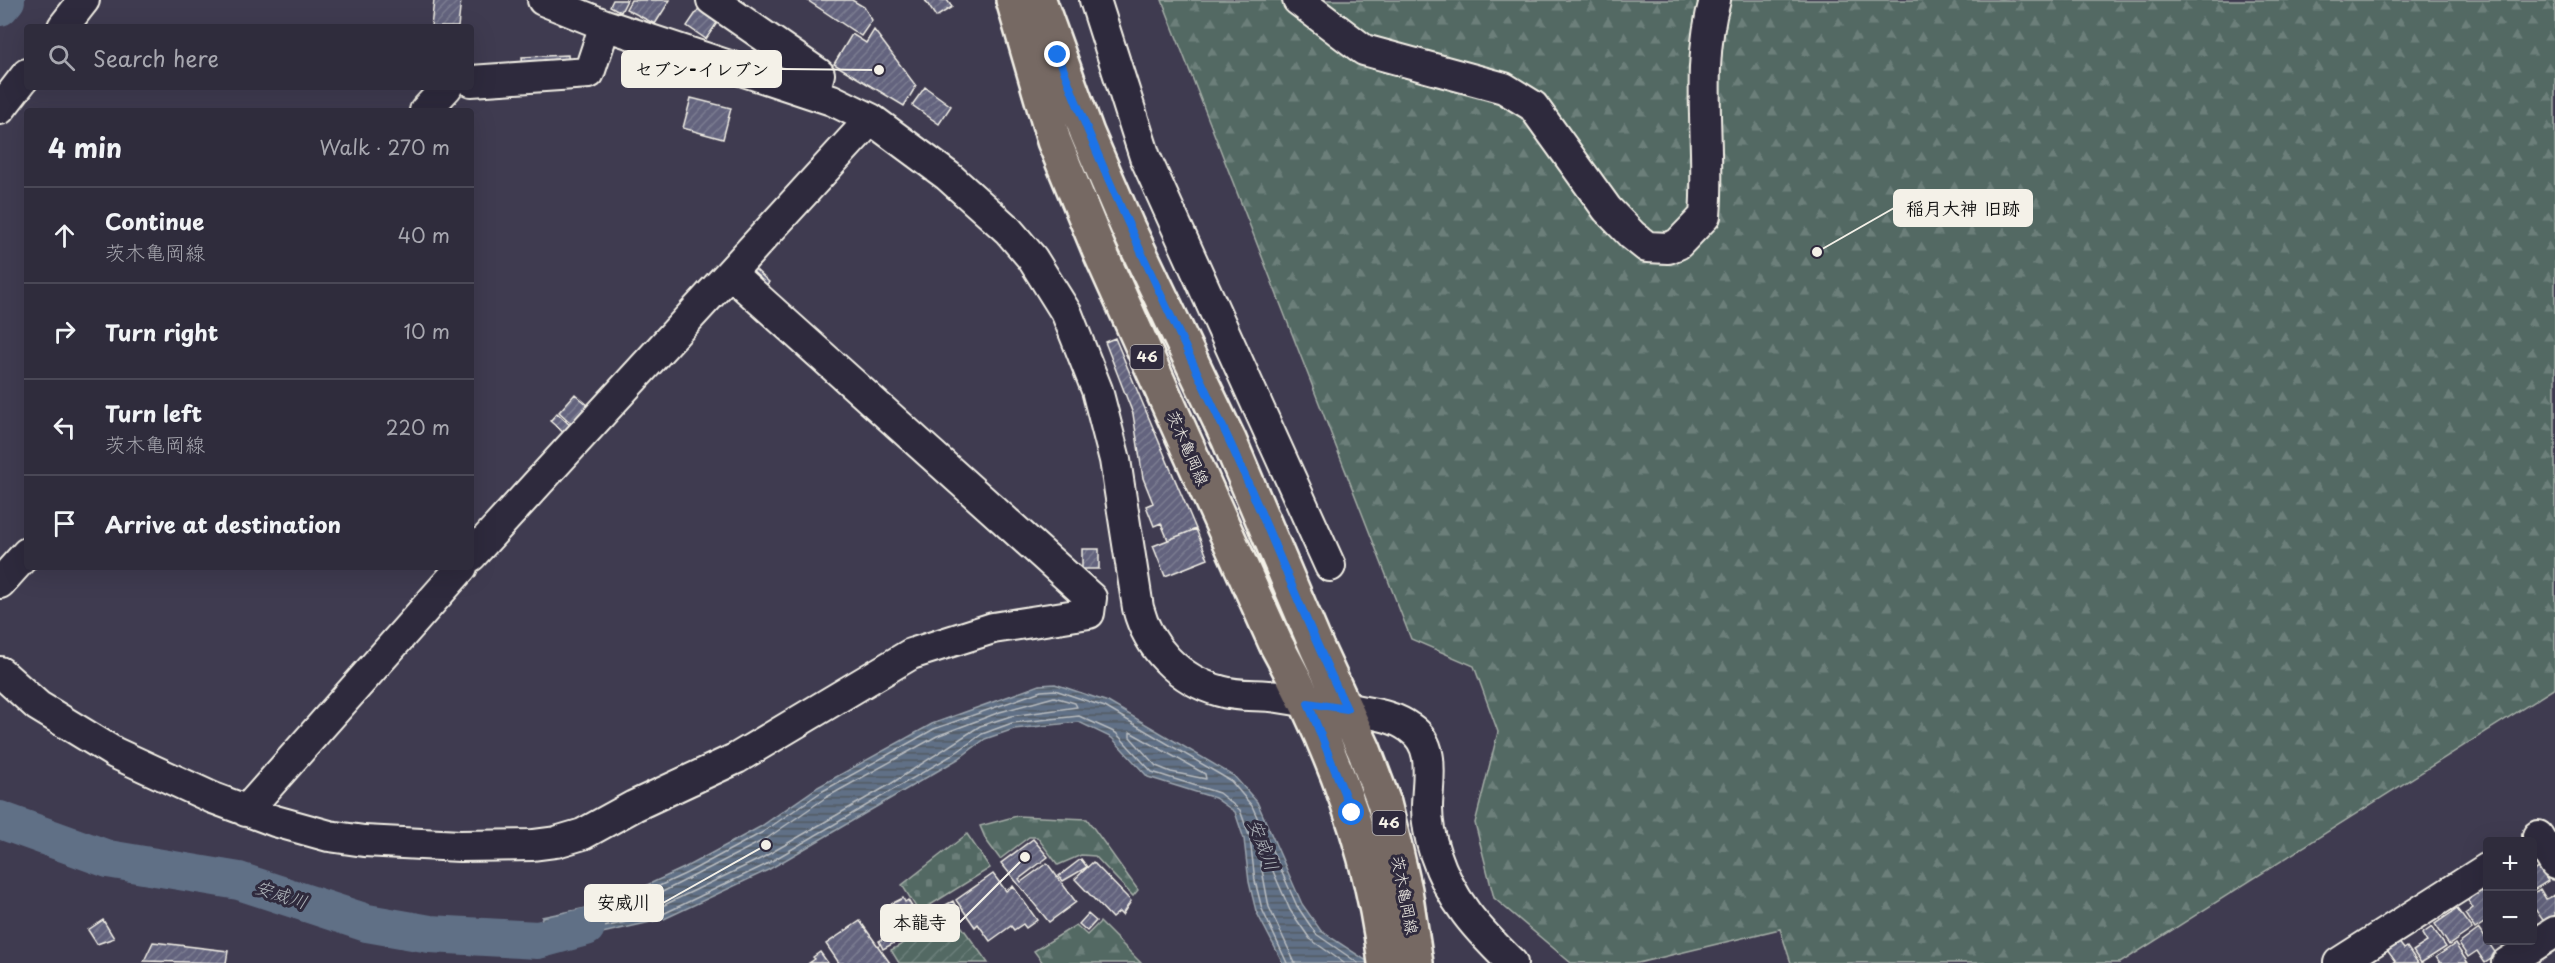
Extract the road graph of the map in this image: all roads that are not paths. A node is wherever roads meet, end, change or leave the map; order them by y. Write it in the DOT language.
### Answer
graph roads {
  1 [pos="84,0"];
  2 [pos="543,0"];
  3 [pos="1013,0"];
  4 [pos="1039,0"];
  5 [pos="1095,0"];
  6 [pos="1298,0"];
  7 [pos="1715,0"];
  8 [pos="728,4"];
  9 [pos="65,24"];
  10 [pos="605,25"];
  11 [pos="24,78"];
  12 [pos="474,81"];
  13 [pos="444,90"];
  14 [pos="814,92"];
  15 [pos="428,108"];
  16 [pos="0,109"];
  17 [pos="871,119"];
  18 [pos="730,273"];
  19 [pos="474,553"];
  20 [pos="24,556"];
  21 [pos="1330,566"];
  22 [pos="459,570"];
  23 [pos="0,583"];
  24 [pos="0,672"];
  25 [pos="1308,703"];
  26 [pos="1347,709"];
  27 [pos="246,811"];
  28 [pos="2541,834"];
  29 [pos="2555,864"];
  30 [pos="2483,871"];
  31 [pos="2555,932"];
  32 [pos="1383,949"];
  33 [pos="1415,953"];
  34 [pos="1512,963"];
  35 [pos="2339,963"];
  36 [pos="2507,963"];
  1 -- 9 [label="street"];
  2 -- 10 [label="street"];
  3 -- 25 [label="main road, 茨木亀岡線 / 46"];
  4 -- 26 [label="main road, 茨木亀岡線 / 46"];
  5 -- 21 [label="street"];
  6 -- 7 [label="street"];
  8 -- 14 [label="street"];
  10 -- 12 [label="street"];
  10 -- 14 [label="street"];
  11 -- 16 [label="street"];
  13 -- 15 [label="street"];
  14 -- 17 [label="street"];
  17 -- 18 [label="street"];
  17 -- 25 [label="street"];
  18 -- 19 [label="street"];
  18 -- 27 [label="street"];
  20 -- 23 [label="street"];
  22 -- 27 [label="street"];
  24 -- 27 [label="street"];
  25 -- 26 [label="street"];
  25 -- 32 [label="main road, 茨木亀岡線 / 46"];
  26 -- 33 [label="main road, 茨木亀岡線 / 46"];
  26 -- 34 [label="street"];
  28 -- 29 [label="street"];
  30 -- 35 [label="street"];
  31 -- 36 [label="street"];
}
